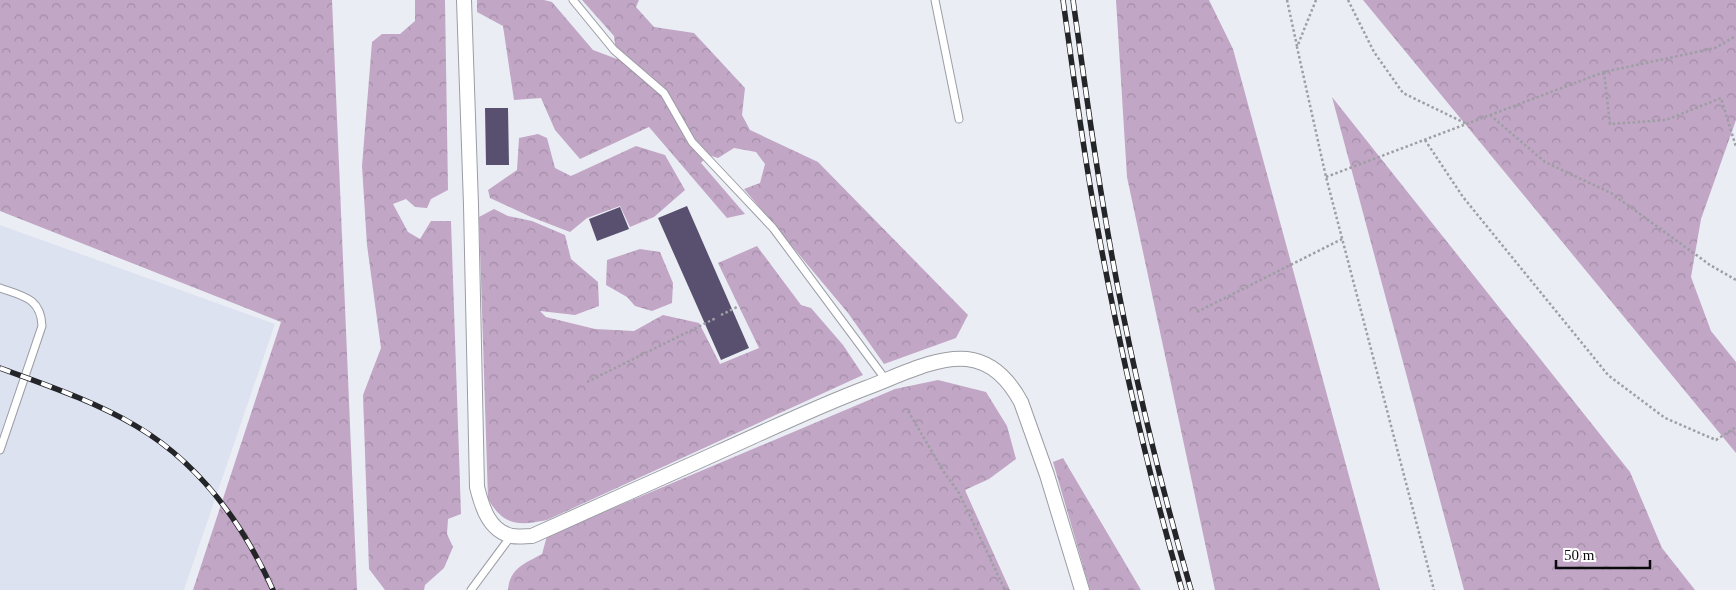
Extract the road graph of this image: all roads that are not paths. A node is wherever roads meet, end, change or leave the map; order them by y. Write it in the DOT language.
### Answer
graph roads {
  1 [pos="464,0"];
  2 [pos="573,0"];
  3 [pos="935,0"];
  4 [pos="959,119"];
  5 [pos="0,288"];
  6 [pos="886,380"];
  7 [pos="0,450"];
  8 [pos="511,536"];
  9 [pos="471,590"];
  10 [pos="1082,590"];
  1 -- 8 [label="street"];
  2 -- 6 [label="lane"];
  3 -- 4 [label="lane"];
  5 -- 7 [label="lane"];
  6 -- 8 [label="street"];
  6 -- 10 [label="street"];
  8 -- 9 [label="lane"];
}
